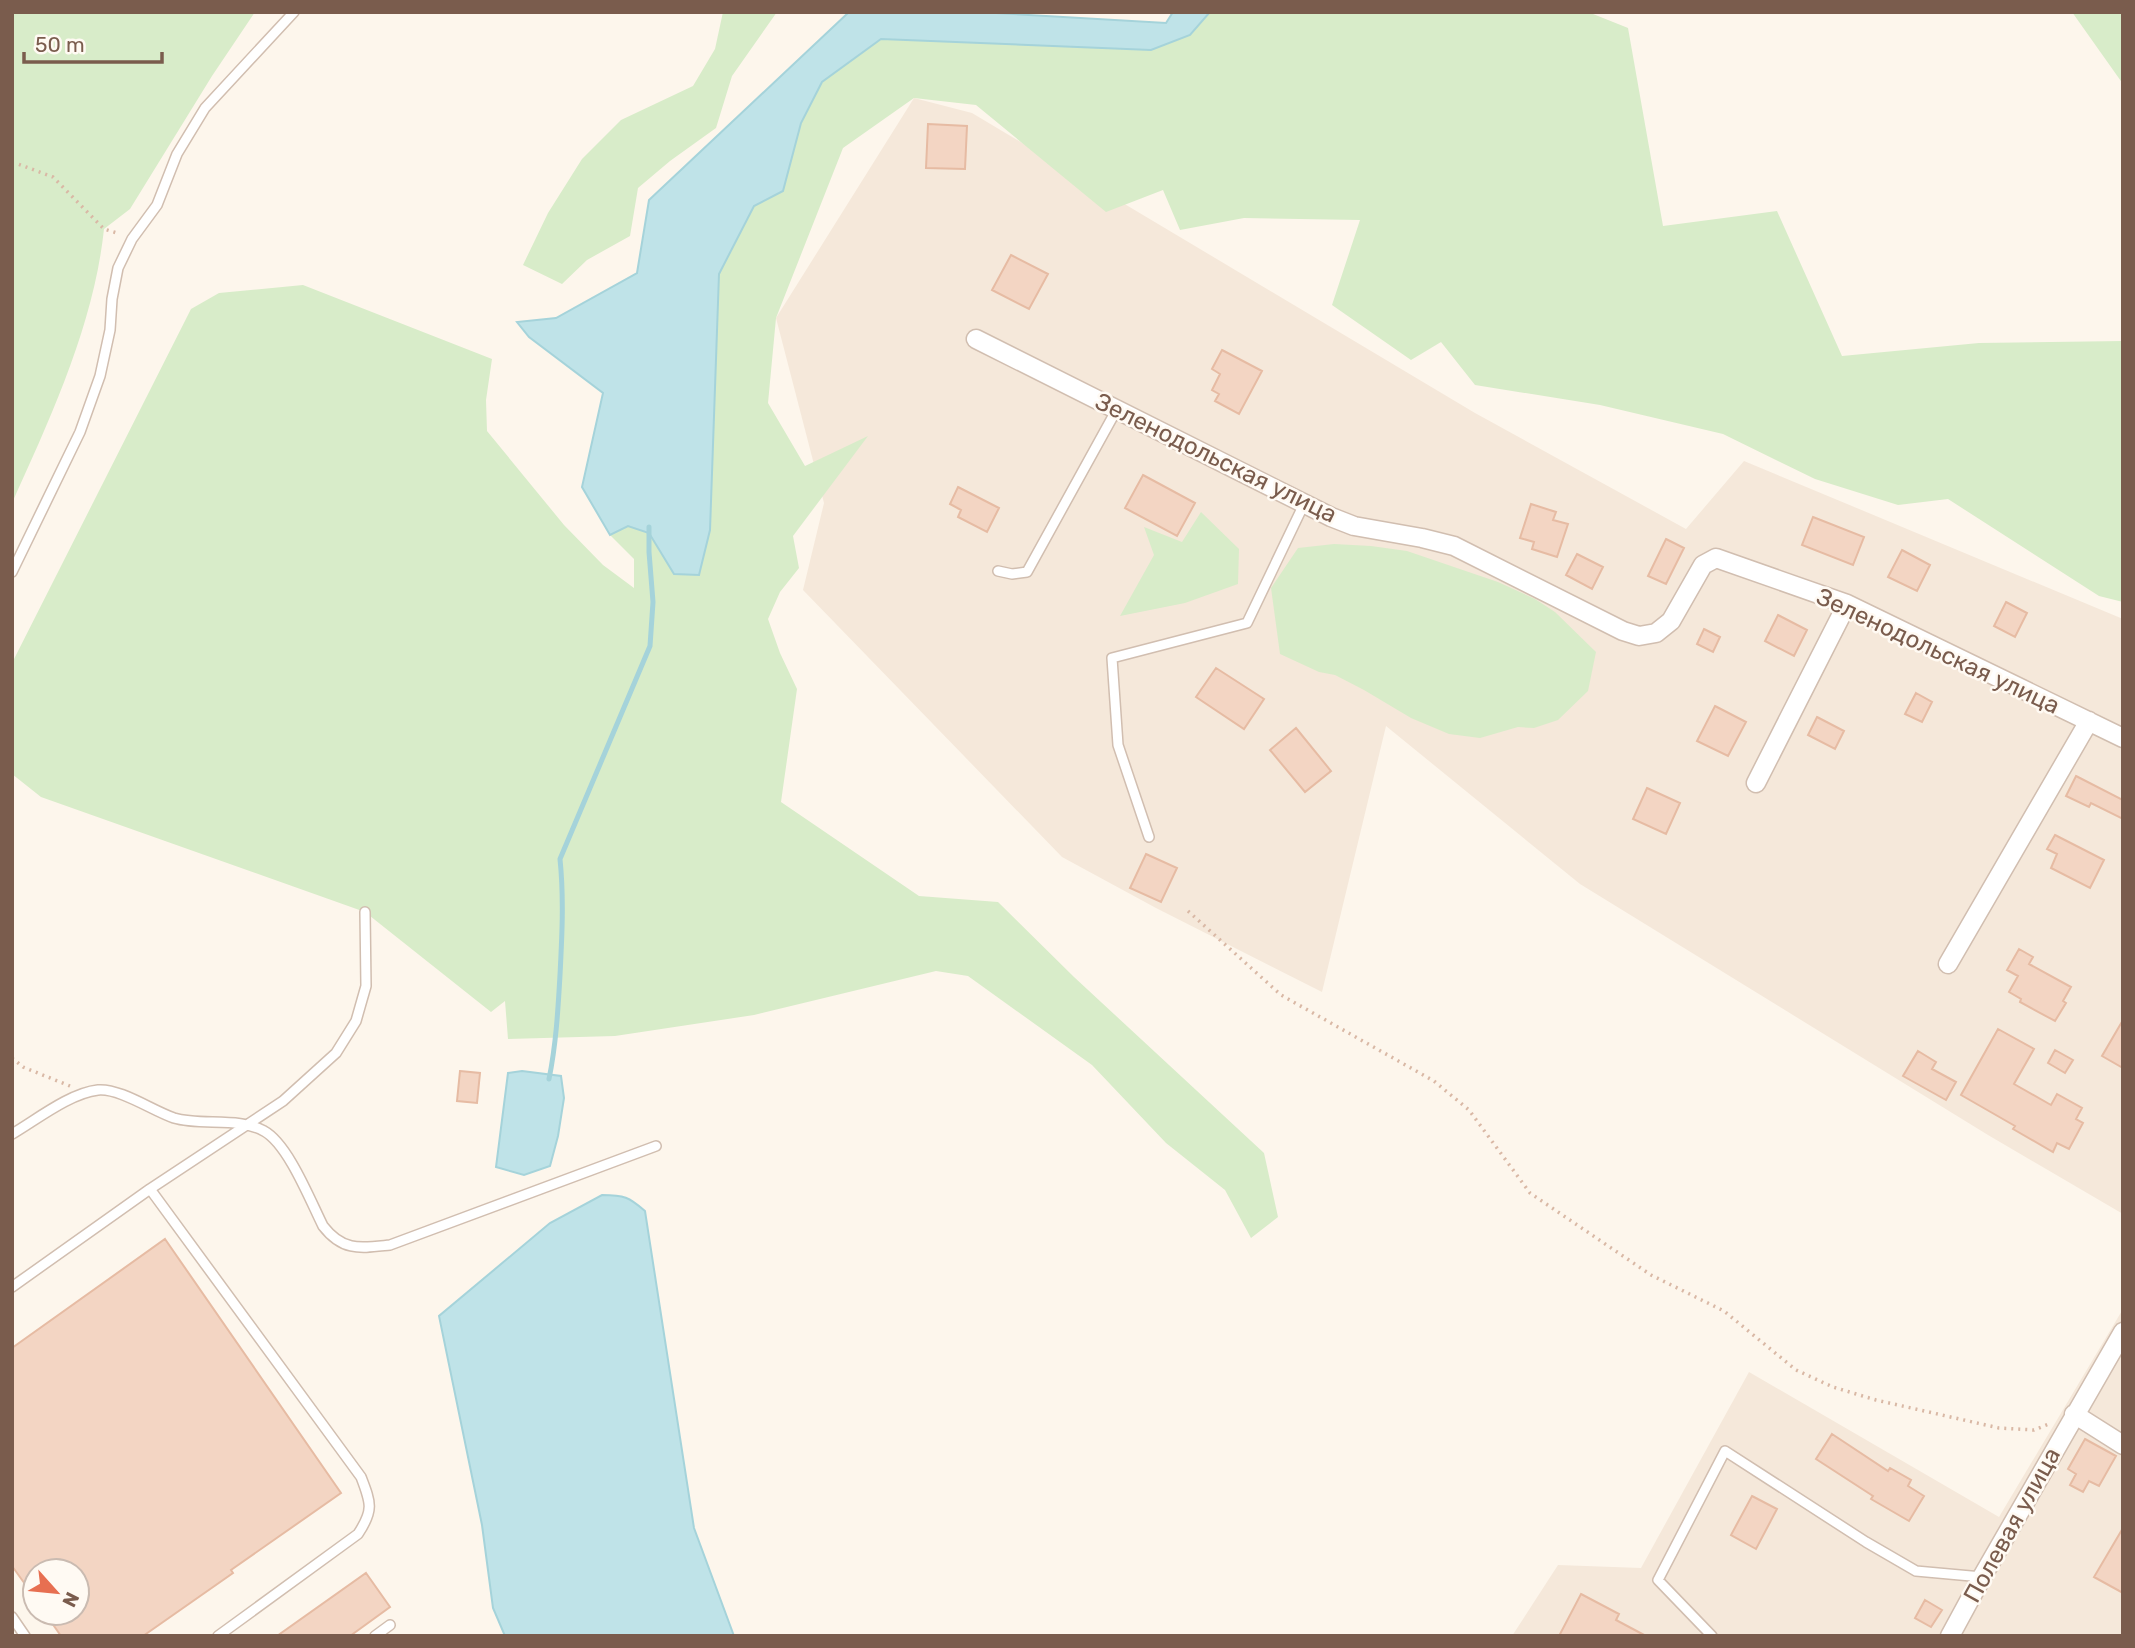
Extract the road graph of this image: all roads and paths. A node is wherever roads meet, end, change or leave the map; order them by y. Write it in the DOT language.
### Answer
graph roads {
  1 [pos="294,12"];
  2 [pos="12,164"];
  3 [pos="132,239"];
  4 [pos="976,338"];
  5 [pos="1116,409"];
  6 [pos="1304,504"];
  7 [pos="998,571"];
  8 [pos="12,572"];
  9 [pos="1847,604"];
  10 [pos="2089,721"];
  11 [pos="2123,738"];
  12 [pos="1756,783"];
  13 [pos="1149,837"];
  14 [pos="1188,911"];
  15 [pos="365,912"];
  16 [pos="1948,964"];
  17 [pos="12,1058"];
  18 [pos="87,1093"];
  19 [pos="246,1126"];
  20 [pos="12,1134"];
  21 [pos="656,1146"];
  22 [pos="150,1189"];
  23 [pos="12,1287"];
  24 [pos="2123,1332"];
  25 [pos="2074,1414"];
  26 [pos="2123,1446"];
  27 [pos="1982,1577"];
  28 [pos="12,1617"];
  29 [pos="390,1625"];
  30 [pos="25,1636"];
  31 [pos="218,1636"];
  32 [pos="375,1636"];
  33 [pos="1713,1636"];
  34 [pos="1950,1636"];
  1 -- 3 [label="lane"];
  2 -- 3 [label="path"];
  3 -- 8 [label="lane"];
  4 -- 5 [label="street, Зеленодольская улица"];
  5 -- 6 [label="street, Зеленодольская улица"];
  5 -- 7 [label="lane"];
  6 -- 9 [label="street, Зеленодольская улица"];
  6 -- 13 [label="lane"];
  9 -- 10 [label="street, Зеленодольская улица"];
  9 -- 12 [label="street"];
  10 -- 11 [label="street, Зеленодольская улица"];
  10 -- 16 [label="street"];
  14 -- 25 [label="path"];
  15 -- 19 [label="lane"];
  17 -- 18 [label="path"];
  18 -- 19 [label="lane"];
  18 -- 20 [label="lane"];
  19 -- 21 [label="lane"];
  19 -- 22 [label="lane"];
  22 -- 23 [label="lane"];
  22 -- 31 [label="lane"];
  24 -- 25 [label="street, Полевая улица"];
  25 -- 26 [label="street"];
  25 -- 27 [label="street, Полевая улица"];
  27 -- 33 [label="lane"];
  27 -- 34 [label="street, Полевая улица"];
  28 -- 30 [label="lane"];
  29 -- 32 [label="lane"];
}
